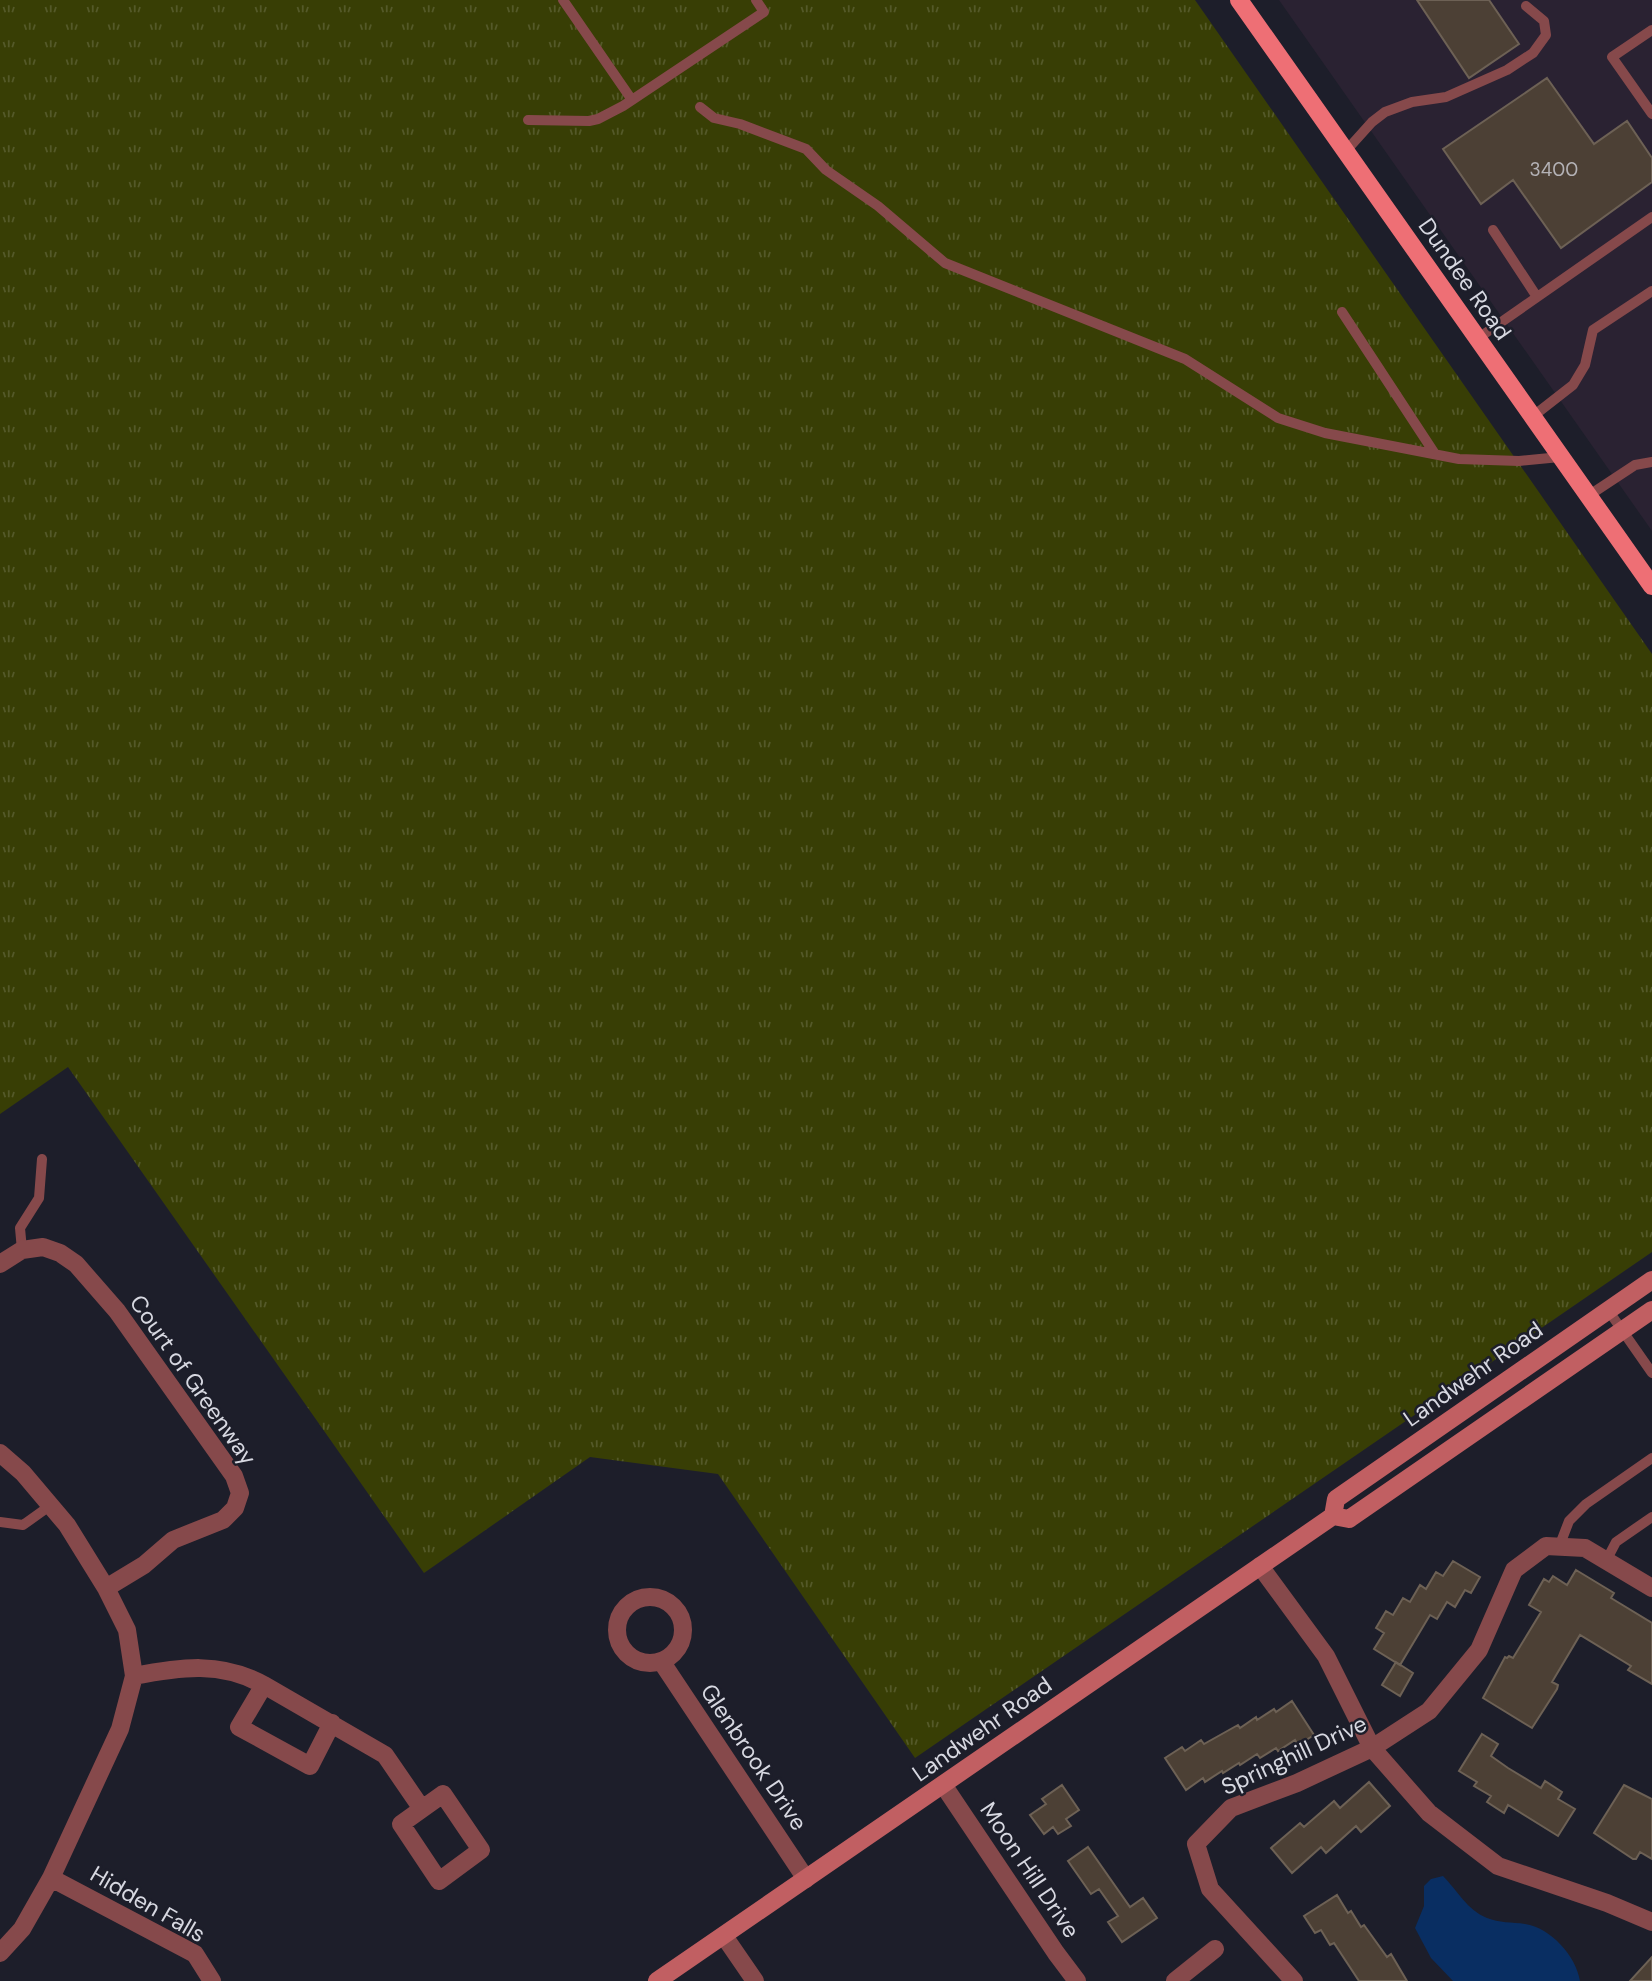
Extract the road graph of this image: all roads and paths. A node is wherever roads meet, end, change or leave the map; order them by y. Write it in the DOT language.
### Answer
graph roads {
  1 [pos="563,0"];
  2 [pos="756,0"];
  3 [pos="1239,0"];
  4 [pos="1527,2"];
  5 [pos="1652,30"];
  6 [pos="632,100"];
  7 [pos="700,107"];
  8 [pos="1652,114"];
  9 [pos="528,120"];
  10 [pos="1345,152"];
  11 [pos="1652,217"];
  12 [pos="1493,230"];
  13 [pos="1652,292"];
  14 [pos="1537,297"];
  15 [pos="1342,312"];
  16 [pos="1477,340"];
  17 [pos="1532,416"];
  18 [pos="1435,454"];
  19 [pos="1560,457"];
  20 [pos="1652,462"];
  21 [pos="1588,496"];
  22 [pos="1652,586"];
  23 [pos="42,1159"];
  24 [pos="22,1250"];
  25 [pos="0,1264"];
  26 [pos="1652,1280"];
  27 [pos="1608,1310"];
  28 [pos="1652,1310"];
  29 [pos="1622,1330"];
  30 [pos="1652,1373"];
  31 [pos="0,1453"];
  32 [pos="1652,1458"];
  33 [pos="51,1505"];
  34 [pos="1333,1516"];
  35 [pos="1652,1517"];
  36 [pos="0,1522"];
  37 [pos="1559,1547"];
  38 [pos="1606,1561"];
  39 [pos="1260,1566"];
  40 [pos="106,1588"];
  41 [pos="1652,1588"];
  42 [pos="661,1661"];
  43 [pos="134,1676"];
  44 [pos="264,1685"];
  45 [pos="332,1723"];
  46 [pos="1372,1748"];
  47 [pos="944,1786"];
  48 [pos="422,1809"];
  49 [pos="51,1878"];
  50 [pos="806,1879"];
  51 [pos="1652,1922"];
  52 [pos="723,1936"];
  53 [pos="1215,1949"];
  54 [pos="0,1953"];
  55 [pos="212,1981"];
  56 [pos="657,1981"];
  57 [pos="755,1981"];
  58 [pos="1077,1981"];
  59 [pos="1175,1981"];
  60 [pos="1294,1981"];
  1 -- 6 [label="lane"];
  2 -- 6 [label="lane"];
  3 -- 10 [label="main road, Dundee Road"];
  4 -- 10 [label="lane"];
  5 -- 8 [label="lane"];
  6 -- 9 [label="lane"];
  7 -- 18 [label="lane"];
  10 -- 16 [label="main road, Dundee Road"];
  11 -- 14 [label="lane"];
  12 -- 14 [label="lane"];
  13 -- 17 [label="lane"];
  14 -- 16 [label="lane"];
  15 -- 18 [label="lane"];
  16 -- 17 [label="main road, Dundee Road"];
  17 -- 19 [label="main road, Dundee Road"];
  18 -- 19 [label="lane"];
  19 -- 21 [label="main road, Dundee Road"];
  20 -- 21 [label="lane"];
  21 -- 22 [label="main road, Dundee Road"];
  23 -- 24 [label="lane"];
  24 -- 25 [label="street"];
  24 -- 40 [label="street, Court of Greenway"];
  26 -- 27 [label="main road, Landwehr Road"];
  27 -- 29 [label="lane"];
  27 -- 34 [label="main road, Landwehr Road"];
  28 -- 29 [label="main road, Landwehr Road"];
  29 -- 30 [label="lane"];
  29 -- 34 [label="main road, Landwehr Road"];
  31 -- 33 [label="street"];
  32 -- 37 [label="lane"];
  33 -- 36 [label="lane"];
  33 -- 40 [label="street"];
  34 -- 39 [label="main road, Landwehr Road"];
  35 -- 38 [label="lane"];
  37 -- 38 [label="street"];
  37 -- 46 [label="street, Springhill Drive"];
  38 -- 41 [label="street"];
  39 -- 46 [label="street"];
  39 -- 47 [label="main road, Landwehr Road"];
  40 -- 43 [label="street"];
  42 -- 50 [label="street, Glenbrook Drive"];
  43 -- 44 [label="street"];
  43 -- 49 [label="street"];
  44 -- 45 [label="street"];
  44 -- 45 [label="street"];
  45 -- 48 [label="street"];
  46 -- 51 [label="street"];
  46 -- 60 [label="street, Springhill Drive"];
  47 -- 50 [label="main road, Landwehr Road"];
  47 -- 58 [label="street, Moon Hill Drive"];
  48 -- 48 [label="street"];
  49 -- 54 [label="street"];
  49 -- 55 [label="street, Hidden Falls"];
  50 -- 52 [label="main road, Landwehr Road"];
  52 -- 56 [label="main road, Landwehr Road"];
  52 -- 57 [label="street"];
  53 -- 59 [label="street"];
}
